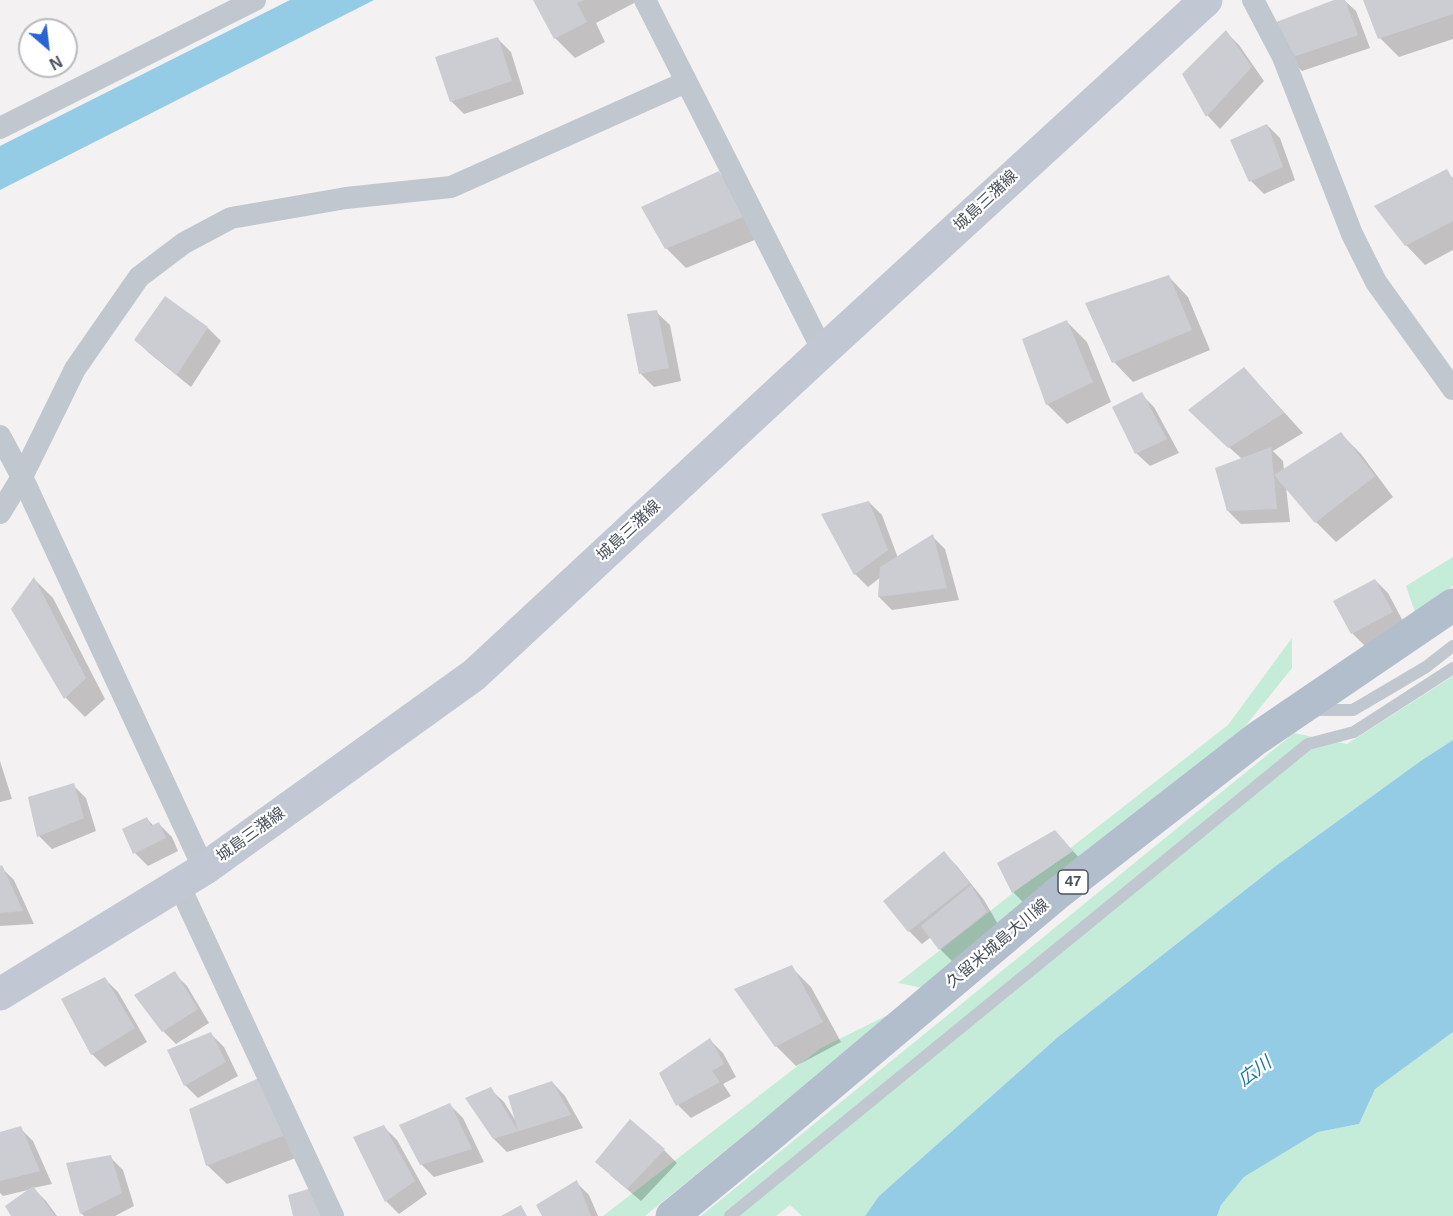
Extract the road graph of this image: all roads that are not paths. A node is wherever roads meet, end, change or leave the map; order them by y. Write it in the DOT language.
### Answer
graph roads {
  1 [pos="255,0"];
  2 [pos="645,0"];
  3 [pos="1253,0"];
  4 [pos="1200,2"];
  5 [pos="686,82"];
  6 [pos="0,128"];
  7 [pos="823,351"];
  8 [pos="1453,389"];
  9 [pos="0,436"];
  10 [pos="22,477"];
  11 [pos="0,513"];
  12 [pos="1453,605"];
  13 [pos="1453,646"];
  14 [pos="1426,667"];
  15 [pos="1453,668"];
  16 [pos="1434,680"];
  17 [pos="1299,710"];
  18 [pos="192,877"];
  19 [pos="0,994"];
  20 [pos="333,1216"];
  21 [pos="672,1216"];
  22 [pos="730,1216"];
  1 -- 6 [label="street"];
  2 -- 5 [label="street"];
  3 -- 8 [label="street"];
  4 -- 7 [label="main road, 城島三潴線"];
  5 -- 7 [label="street"];
  5 -- 10 [label="street"];
  7 -- 18 [label="main road, 城島三潴線"];
  9 -- 10 [label="street"];
  10 -- 11 [label="street"];
  10 -- 18 [label="street"];
  12 -- 17 [label="main road, 久留米城島大川線 / 47"];
  13 -- 14 [label="lane"];
  14 -- 16 [label="lane"];
  14 -- 17 [label="lane"];
  15 -- 16 [label="lane"];
  16 -- 22 [label="lane"];
  17 -- 21 [label="main road, 久留米城島大川線 / 47"];
  18 -- 19 [label="main road, 城島三潴線"];
  18 -- 20 [label="street"];
}
